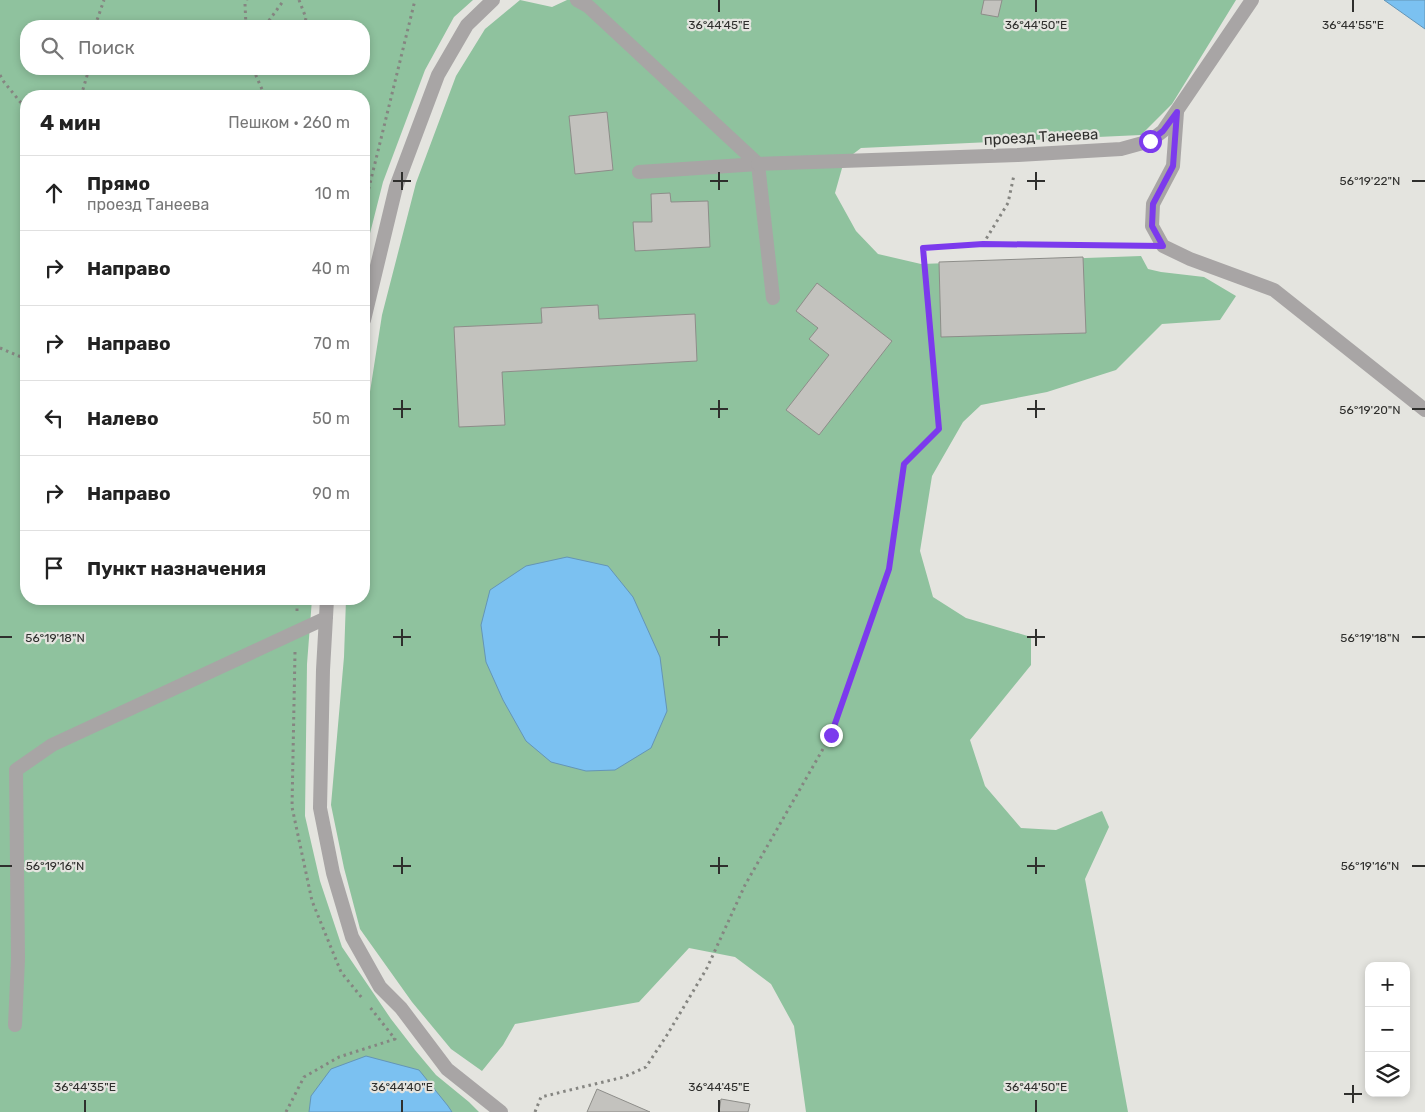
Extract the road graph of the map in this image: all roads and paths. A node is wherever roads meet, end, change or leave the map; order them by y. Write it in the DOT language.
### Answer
graph roads {
  1 [pos="104,0"];
  2 [pos="246,0"];
  3 [pos="284,0"];
  4 [pos="299,0"];
  5 [pos="415,0"];
  6 [pos="493,0"];
  7 [pos="577,0"];
  8 [pos="1252,0"];
  9 [pos="97,20"];
  10 [pos="246,20"];
  11 [pos="269,20"];
  12 [pos="306,20"];
  13 [pos="0,75"];
  14 [pos="87,75"];
  15 [pos="256,75"];
  16 [pos="83,90"];
  17 [pos="262,90"];
  18 [pos="20,102"];
  19 [pos="1177,112"];
  20 [pos="1018,155"];
  21 [pos="758,164"];
  22 [pos="639,172"];
  23 [pos="370,184"];
  24 [pos="983,244"];
  25 [pos="1163,246"];
  26 [pos="370,295"];
  27 [pos="773,298"];
  28 [pos="0,348"];
  29 [pos="20,356"];
  30 [pos="1425,410"];
  31 [pos="327,605"];
  32 [pos="326,618"];
  33 [pos="15,1025"];
  34 [pos="395,1039"];
  35 [pos="286,1112"];
  36 [pos="501,1112"];
  37 [pos="535,1112"];
  1 -- 9 [label="path"];
  2 -- 10 [label="path"];
  3 -- 11 [label="path"];
  4 -- 12 [label="path"];
  5 -- 23 [label="path"];
  6 -- 26 [label="street"];
  7 -- 21 [label="street"];
  8 -- 19 [label="street, проезд Танеева"];
  13 -- 18 [label="path"];
  14 -- 16 [label="path"];
  15 -- 17 [label="path"];
  19 -- 20 [label="street, проезд Танеева"];
  19 -- 25 [label="street"];
  20 -- 21 [label="street, проезд Танеева"];
  20 -- 24 [label="path"];
  21 -- 22 [label="street, проезд Танеева"];
  21 -- 27 [label="street"];
  24 -- 25 [label="path"];
  24 -- 37 [label="path"];
  25 -- 30 [label="street"];
  28 -- 29 [label="path"];
  31 -- 32 [label="street"];
  32 -- 33 [label="street"];
  32 -- 36 [label="street"];
  34 -- 35 [label="path"];
}
